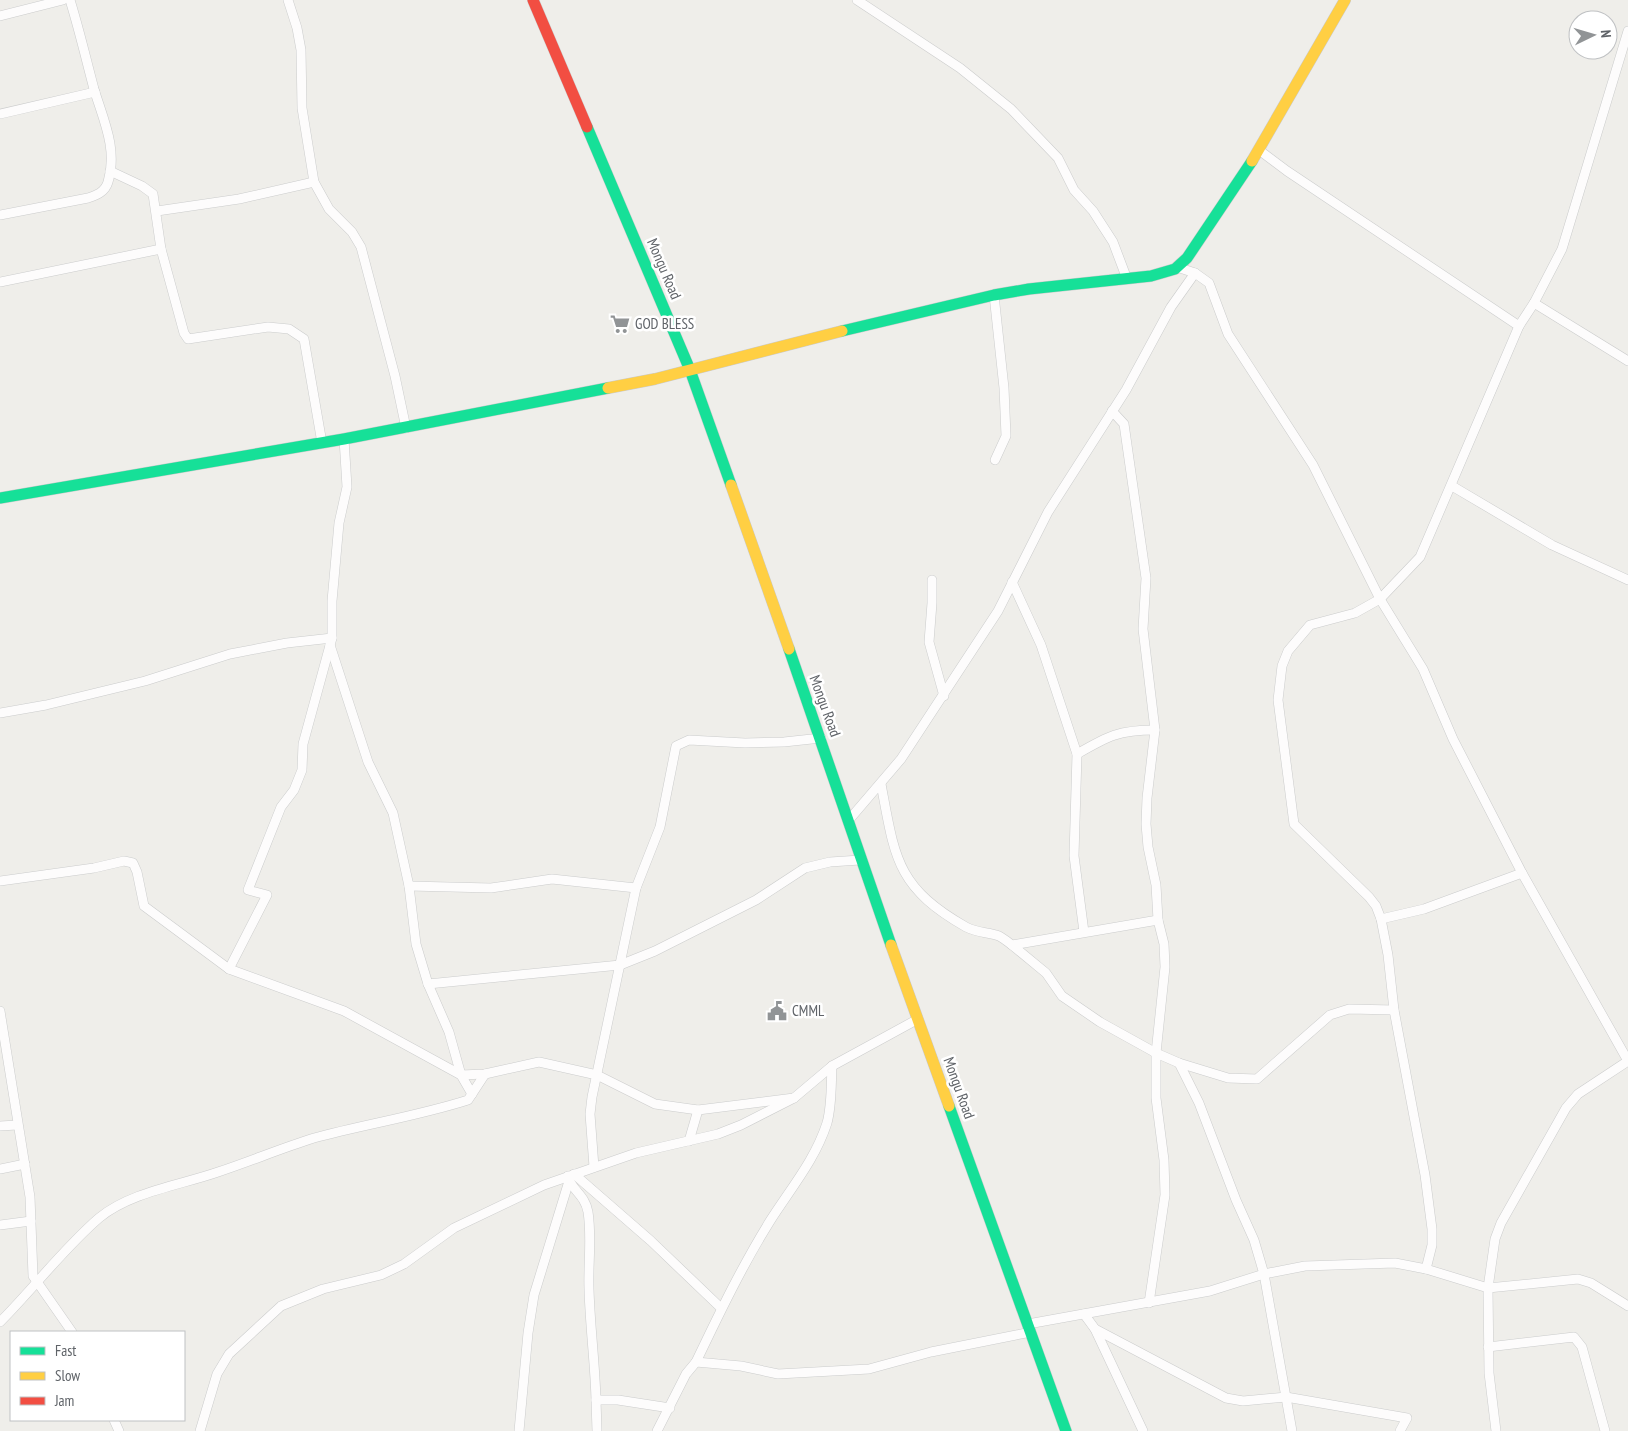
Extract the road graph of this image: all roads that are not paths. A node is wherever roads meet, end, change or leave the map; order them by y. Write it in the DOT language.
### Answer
graph roads {
  1 [pos="62,0"];
  2 [pos="70,0"];
  3 [pos="288,0"];
  4 [pos="533,0"];
  5 [pos="857,0"];
  6 [pos="1345,0"];
  7 [pos="0,16"];
  8 [pos="1628,31"];
  9 [pos="95,92"];
  10 [pos="0,114"];
  11 [pos="1259,150"];
  12 [pos="110,171"];
  13 [pos="314,182"];
  14 [pos="157,211"];
  15 [pos="0,215"];
  16 [pos="161,249"];
  17 [pos="1180,268"];
  18 [pos="1195,273"];
  19 [pos="1127,280"];
  20 [pos="0,282"];
  21 [pos="994,295"];
  22 [pos="1534,303"];
  23 [pos="1519,326"];
  24 [pos="1628,361"];
  25 [pos="690,370"];
  26 [pos="1112,411"];
  27 [pos="406,428"];
  28 [pos="344,439"];
  29 [pos="322,443"];
  30 [pos="996,460"];
  31 [pos="1452,486"];
  32 [pos="0,498"];
  33 [pos="932,580"];
  34 [pos="1628,580"];
  35 [pos="1012,582"];
  36 [pos="1380,599"];
  37 [pos="331,641"];
  38 [pos="944,696"];
  39 [pos="0,713"];
  40 [pos="1155,730"];
  41 [pos="821,738"];
  42 [pos="1077,754"];
  43 [pos="881,784"];
  44 [pos="848,821"];
  45 [pos="860,860"];
  46 [pos="1522,873"];
  47 [pos="0,881"];
  48 [pos="408,886"];
  49 [pos="636,888"];
  50 [pos="1381,919"];
  51 [pos="1158,920"];
  52 [pos="1084,932"];
  53 [pos="1012,945"];
  54 [pos="620,965"];
  55 [pos="229,968"];
  56 [pos="428,984"];
  57 [pos="1394,1010"];
  58 [pos="0,1011"];
  59 [pos="918,1019"];
  60 [pos="1156,1053"];
  61 [pos="1628,1061"];
  62 [pos="1179,1063"];
  63 [pos="832,1066"];
  64 [pos="485,1074"];
  65 [pos="461,1075"];
  66 [pos="597,1075"];
  67 [pos="472,1094"];
  68 [pos="794,1098"];
  69 [pos="698,1110"];
  70 [pos="17,1125"];
  71 [pos="0,1126"];
  72 [pos="689,1141"];
  73 [pos="25,1164"];
  74 [pos="594,1167"];
  75 [pos="0,1169"];
  76 [pos="570,1177"];
  77 [pos="31,1221"];
  78 [pos="0,1225"];
  79 [pos="1426,1269"];
  80 [pos="1264,1274"];
  81 [pos="36,1283"];
  82 [pos="1488,1288"];
  83 [pos="1149,1303"];
  84 [pos="1628,1306"];
  85 [pos="721,1308"];
  86 [pos="1084,1314"];
  87 [pos="0,1322"];
  88 [pos="1029,1328"];
  89 [pos="1095,1328"];
  90 [pos="71,1331"];
  91 [pos="1488,1346"];
  92 [pos="696,1362"];
  93 [pos="1286,1397"];
  94 [pos="596,1400"];
  95 [pos="670,1408"];
  96 [pos="200,1431"];
  97 [pos="519,1431"];
  98 [pos="597,1431"];
  99 [pos="657,1431"];
  100 [pos="1066,1431"];
  101 [pos="1143,1431"];
  102 [pos="1292,1431"];
  103 [pos="1400,1431"];
  104 [pos="1496,1431"];
  105 [pos="1605,1431"];
  1 -- 7 [label="street"];
  2 -- 9 [label="street"];
  3 -- 13 [label="street"];
  4 -- 25 [label="main road, Mongu Road"];
  5 -- 19 [label="street"];
  6 -- 11 [label="main road"];
  8 -- 22 [label="street"];
  9 -- 10 [label="street"];
  9 -- 12 [label="street"];
  11 -- 17 [label="main road"];
  11 -- 23 [label="street"];
  12 -- 14 [label="street"];
  12 -- 15 [label="street"];
  13 -- 14 [label="street"];
  13 -- 27 [label="street"];
  14 -- 16 [label="street"];
  16 -- 20 [label="street"];
  16 -- 29 [label="street"];
  17 -- 18 [label="street"];
  17 -- 19 [label="main road"];
  18 -- 26 [label="street"];
  18 -- 36 [label="street"];
  19 -- 21 [label="main road"];
  21 -- 25 [label="main road"];
  21 -- 30 [label="street"];
  22 -- 23 [label="street"];
  22 -- 24 [label="street"];
  23 -- 31 [label="street"];
  25 -- 27 [label="main road"];
  25 -- 41 [label="main road, Mongu Road"];
  26 -- 35 [label="street"];
  26 -- 40 [label="street"];
  27 -- 28 [label="main road"];
  28 -- 29 [label="main road"];
  28 -- 37 [label="street"];
  29 -- 32 [label="main road"];
  31 -- 34 [label="street"];
  31 -- 36 [label="street"];
  33 -- 38 [label="street"];
  35 -- 38 [label="street"];
  35 -- 42 [label="street"];
  36 -- 46 [label="street"];
  36 -- 50 [label="street"];
  37 -- 39 [label="street"];
  37 -- 48 [label="street"];
  37 -- 55 [label="street"];
  38 -- 43 [label="street"];
  40 -- 42 [label="street"];
  40 -- 51 [label="street"];
  41 -- 44 [label="main road, Mongu Road"];
  41 -- 49 [label="street"];
  42 -- 52 [label="street"];
  43 -- 44 [label="street"];
  43 -- 53 [label="street"];
  44 -- 45 [label="main road, Mongu Road"];
  45 -- 54 [label="street"];
  45 -- 59 [label="main road, Mongu Road"];
  46 -- 50 [label="street"];
  46 -- 61 [label="street"];
  47 -- 55 [label="street"];
  48 -- 49 [label="street"];
  48 -- 56 [label="street"];
  49 -- 54 [label="street"];
  50 -- 57 [label="street"];
  51 -- 52 [label="street"];
  51 -- 60 [label="street"];
  52 -- 53 [label="street"];
  53 -- 60 [label="street"];
  54 -- 56 [label="street"];
  54 -- 66 [label="street"];
  55 -- 65 [label="street"];
  56 -- 65 [label="street"];
  57 -- 62 [label="street"];
  57 -- 79 [label="street"];
  58 -- 70 [label="street"];
  59 -- 63 [label="street"];
  59 -- 88 [label="main road, Mongu Road"];
  60 -- 62 [label="street"];
  60 -- 83 [label="street"];
  61 -- 82 [label="street"];
  62 -- 80 [label="street"];
  63 -- 68 [label="street"];
  63 -- 85 [label="street"];
  64 -- 65 [label="street"];
  64 -- 66 [label="street"];
  64 -- 67 [label="street"];
  65 -- 67 [label="street"];
  66 -- 69 [label="street"];
  66 -- 74 [label="street"];
  67 -- 81 [label="street"];
  68 -- 69 [label="street"];
  68 -- 72 [label="street"];
  69 -- 72 [label="street"];
  70 -- 71 [label="street"];
  70 -- 73 [label="street"];
  72 -- 74 [label="street"];
  73 -- 75 [label="street"];
  73 -- 77 [label="street"];
  74 -- 76 [label="street"];
  76 -- 85 [label="street"];
  76 -- 94 [label="street"];
  76 -- 96 [label="street"];
  76 -- 97 [label="street"];
  77 -- 78 [label="street"];
  77 -- 81 [label="street"];
  79 -- 80 [label="street"];
  79 -- 82 [label="street"];
  80 -- 83 [label="street"];
  80 -- 93 [label="street"];
  81 -- 87 [label="street"];
  81 -- 90 [label="street"];
  82 -- 84 [label="street"];
  82 -- 91 [label="street"];
  83 -- 86 [label="street"];
  85 -- 92 [label="street"];
  86 -- 88 [label="street"];
  86 -- 89 [label="street"];
  88 -- 92 [label="street"];
  88 -- 100 [label="main road, Mongu Road"];
  89 -- 93 [label="street"];
  89 -- 101 [label="street"];
  91 -- 104 [label="street"];
  91 -- 105 [label="street"];
  92 -- 95 [label="street"];
  93 -- 102 [label="street"];
  93 -- 103 [label="street"];
  94 -- 95 [label="street"];
  94 -- 98 [label="street"];
  95 -- 99 [label="street"];
}
